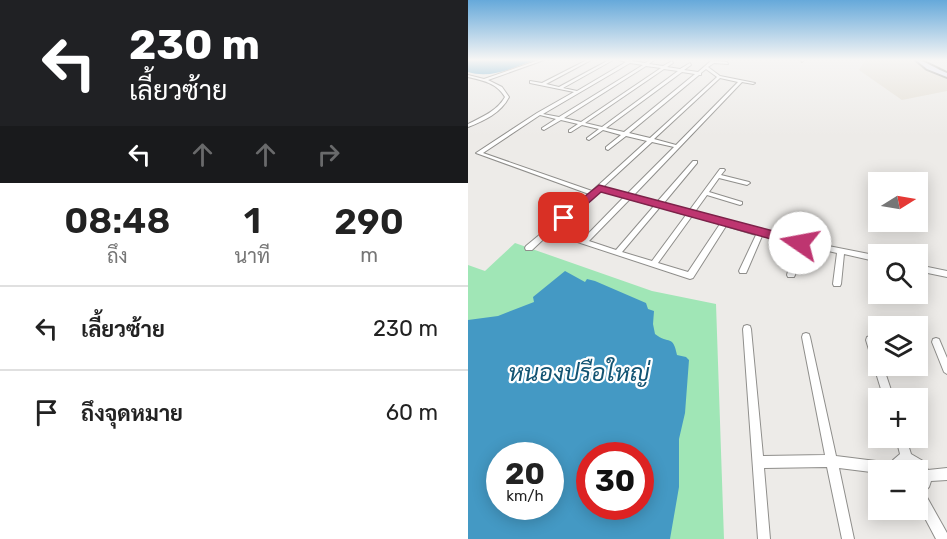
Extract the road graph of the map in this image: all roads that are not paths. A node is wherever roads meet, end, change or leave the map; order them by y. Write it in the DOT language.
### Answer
graph roads {
  1 [pos="496,85"];
  2 [pos="548,85"];
  3 [pos="565,85"];
  4 [pos="589,85"];
  5 [pos="614,85"];
  6 [pos="637,85"];
  7 [pos="662,85"];
  8 [pos="686,85"];
  9 [pos="710,85"];
  10 [pos="737,85"];
  11 [pos="560,88"];
  12 [pos="578,92"];
  13 [pos="539,114"];
  14 [pos="560,119"];
  15 [pos="581,123"];
  16 [pos="468,126"];
  17 [pos="544,129"];
  18 [pos="603,129"];
  19 [pos="571,130"];
  20 [pos="625,134"];
  21 [pos="589,139"];
  22 [pos="651,140"];
  23 [pos="676,146"];
  24 [pos="608,148"];
  25 [pos="695,162"];
  26 [pos="747,183"];
  27 [pos="596,190"];
  28 [pos="706,193"];
  29 [pos="627,197"];
  30 [pos="740,202"];
  31 [pos="658,205"];
  32 [pos="691,215"];
  33 [pos="724,224"];
  34 [pos="550,231"];
  35 [pos="760,234"];
  36 [pos="584,242"];
  37 [pos="800,243"];
  38 [pos="529,248"];
  39 [pos="841,252"];
  40 [pos="617,253"];
  41 [pos="868,257"];
  42 [pos="653,265"];
  43 [pos="928,270"];
  44 [pos="743,271"];
  45 [pos="947,274"];
  46 [pos="791,275"];
  47 [pos="837,284"];
  48 [pos="747,329"];
  49 [pos="806,336"];
  50 [pos="936,342"];
  51 [pos="947,369"];
  52 [pos="904,448"];
  53 [pos="907,458"];
  54 [pos="899,460"];
  55 [pos="911,460"];
  56 [pos="831,461"];
  57 [pos="758,462"];
  58 [pos="868,466"];
  59 [pos="947,474"];
  60 [pos="928,476"];
  61 [pos="928,510"];
  62 [pos="764,539"];
  63 [pos="848,539"];
  64 [pos="943,539"];
  1 -- 16 [label="street"];
  2 -- 11 [label="street"];
  3 -- 11 [label="street"];
  4 -- 12 [label="street"];
  5 -- 14 [label="street"];
  6 -- 15 [label="street"];
  7 -- 18 [label="street"];
  8 -- 20 [label="street"];
  9 -- 22 [label="street"];
  10 -- 23 [label="street"];
  11 -- 12 [label="street"];
  12 -- 13 [label="street"];
  13 -- 14 [label="street"];
  13 -- 27 [label="street"];
  14 -- 15 [label="street"];
  14 -- 17 [label="street"];
  15 -- 18 [label="street"];
  15 -- 19 [label="street"];
  18 -- 20 [label="street"];
  18 -- 21 [label="street"];
  20 -- 22 [label="street"];
  20 -- 24 [label="street"];
  22 -- 23 [label="street"];
  22 -- 27 [label="street"];
  23 -- 29 [label="street"];
  25 -- 31 [label="street"];
  26 -- 28 [label="street"];
  27 -- 29 [label="street"];
  27 -- 34 [label="street"];
  28 -- 30 [label="street"];
  28 -- 32 [label="street"];
  29 -- 31 [label="street"];
  29 -- 36 [label="street"];
  31 -- 32 [label="street"];
  31 -- 40 [label="street"];
  32 -- 33 [label="street"];
  32 -- 42 [label="street"];
  33 -- 35 [label="street"];
  33 -- 42 [label="street"];
  34 -- 36 [label="street"];
  34 -- 38 [label="street"];
  35 -- 37 [label="street"];
  35 -- 44 [label="street"];
  36 -- 40 [label="street"];
  37 -- 39 [label="street"];
  37 -- 46 [label="street"];
  39 -- 41 [label="street"];
  39 -- 47 [label="street"];
  40 -- 42 [label="street"];
  43 -- 45 [label="street"];
  48 -- 57 [label="street"];
  49 -- 56 [label="street"];
  50 -- 51 [label="street"];
  52 -- 53 [label="street"];
  53 -- 54 [label="street"];
  53 -- 55 [label="street"];
  56 -- 57 [label="street"];
  56 -- 58 [label="street"];
  56 -- 63 [label="street"];
  57 -- 62 [label="street"];
  59 -- 60 [label="street"];
  61 -- 64 [label="street"];
}
